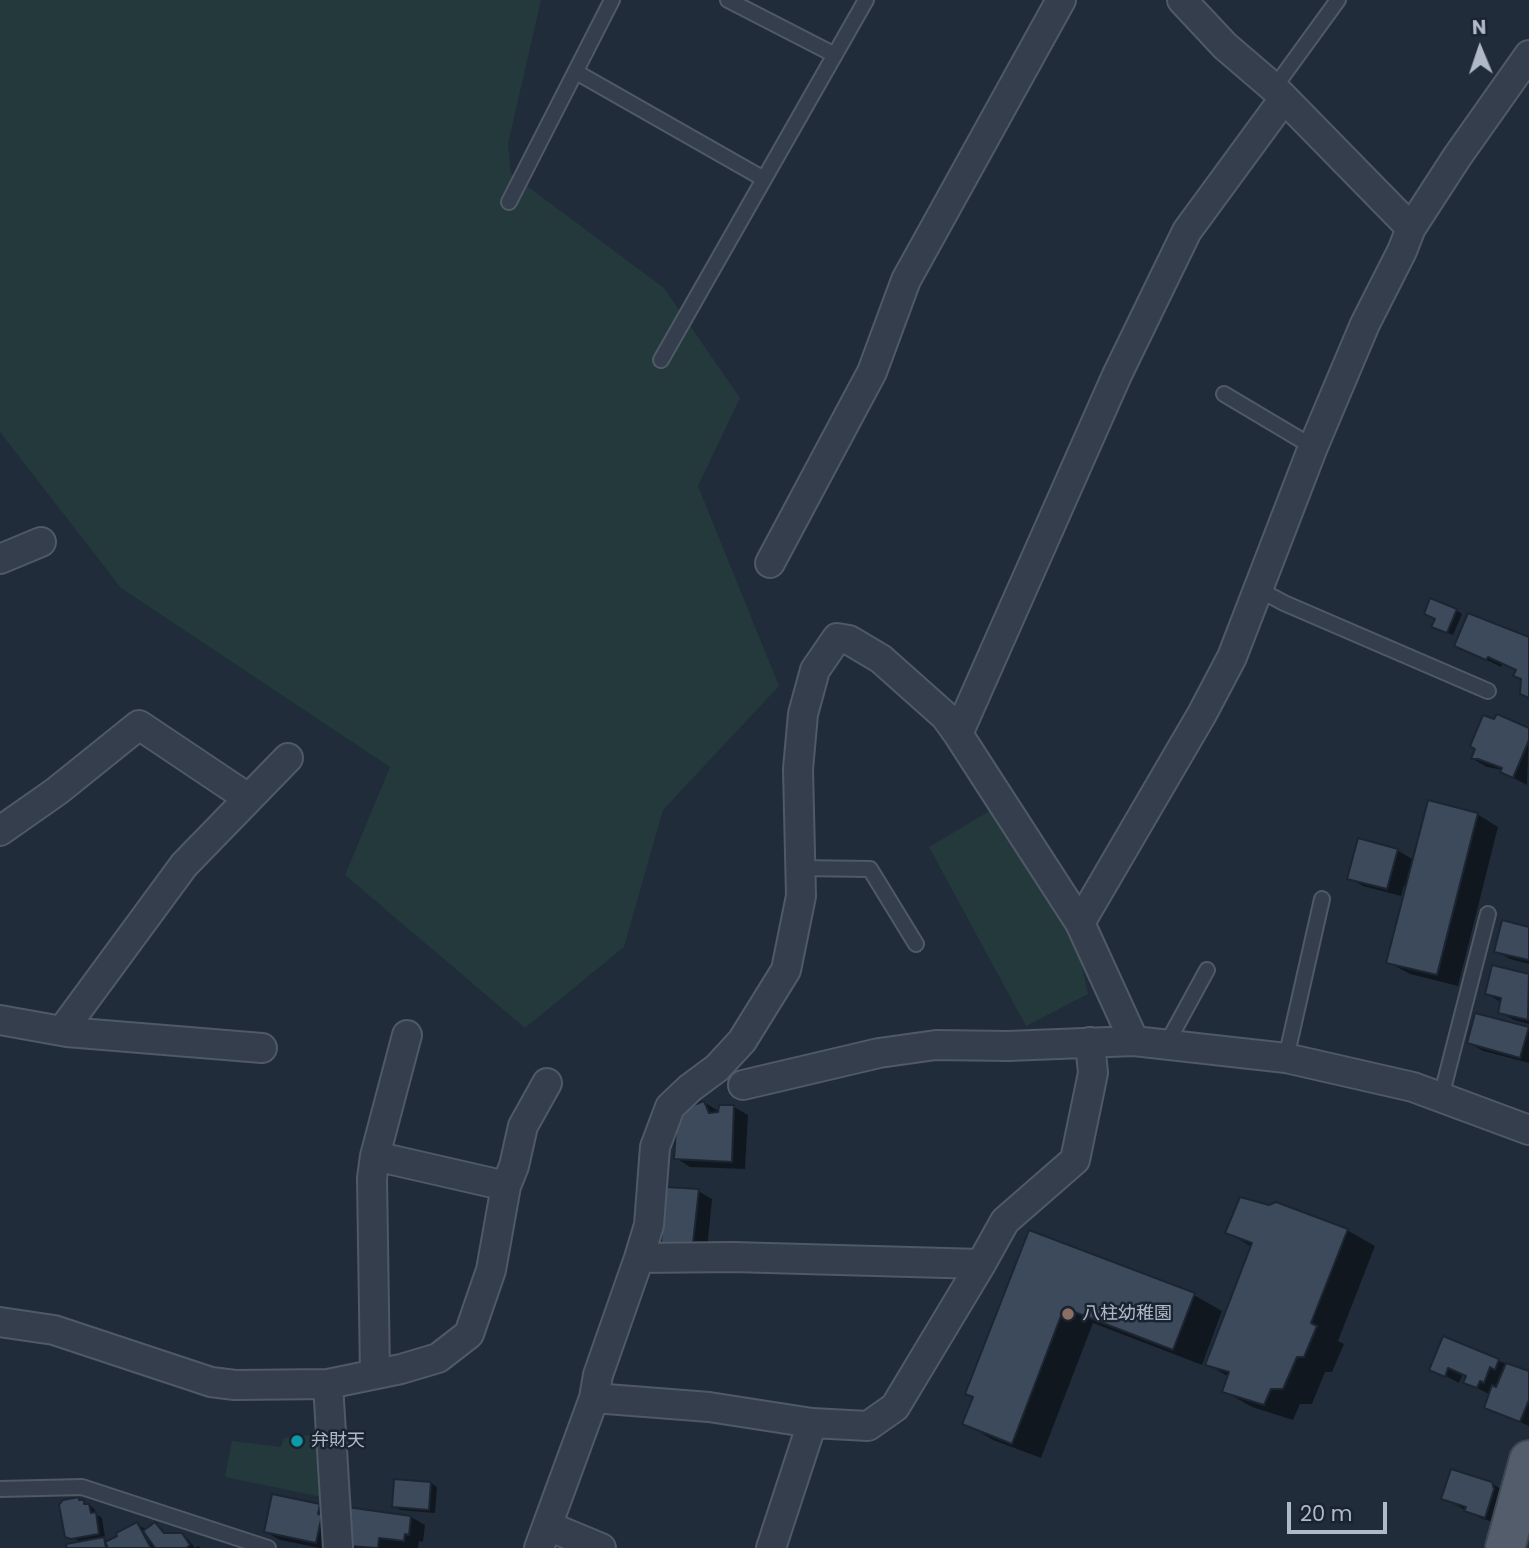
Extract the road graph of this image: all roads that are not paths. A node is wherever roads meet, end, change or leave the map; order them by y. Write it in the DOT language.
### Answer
graph roads {
  1 [pos="612,0"];
  2 [pos="729,0"];
  3 [pos="866,0"];
  4 [pos="1061,0"];
  5 [pos="1338,0"];
  6 [pos="1185,1"];
  7 [pos="835,55"];
  8 [pos="1529,55"];
  9 [pos="576,72"];
  10 [pos="1278,94"];
  11 [pos="764,179"];
  12 [pos="509,202"];
  13 [pos="1411,228"];
  14 [pos="661,360"];
  15 [pos="1224,394"];
  16 [pos="1313,447"];
  17 [pos="41,542"];
  18 [pos="0,559"];
  19 [pos="769,563"];
  20 [pos="1258,589"];
  21 [pos="1488,691"];
  22 [pos="958,734"];
  23 [pos="288,758"];
  24 [pos="248,798"];
  25 [pos="0,831"];
  26 [pos="800,868"];
  27 [pos="1321,898"];
  28 [pos="1488,914"];
  29 [pos="1080,923"];
  30 [pos="916,944"];
  31 [pos="1207,970"];
  32 [pos="0,1020"];
  33 [pos="62,1031"];
  34 [pos="407,1035"];
  35 [pos="1134,1041"];
  36 [pos="1090,1042"];
  37 [pos="1166,1045"];
  38 [pos="262,1048"];
  39 [pos="1286,1058"];
  40 [pos="547,1083"];
  41 [pos="743,1085"];
  42 [pos="1441,1097"];
  43 [pos="1529,1130"];
  44 [pos="375,1157"];
  45 [pos="506,1186"];
  46 [pos="639,1258"];
  47 [pos="981,1264"];
  48 [pos="0,1322"];
  49 [pos="375,1374"];
  50 [pos="328,1384"];
  51 [pos="594,1398"];
  52 [pos="812,1423"];
  53 [pos="1529,1460"];
  54 [pos="0,1489"];
  55 [pos="543,1537"];
  56 [pos="268,1548"];
  57 [pos="338,1548"];
  58 [pos="601,1548"];
  59 [pos="771,1548"];
  60 [pos="1504,1548"];
  1 -- 9 [label="lane"];
  2 -- 7 [label="lane"];
  3 -- 7 [label="lane"];
  4 -- 19 [label="street"];
  5 -- 10 [label="lane"];
  6 -- 10 [label="street"];
  7 -- 11 [label="lane"];
  8 -- 13 [label="street"];
  9 -- 11 [label="lane"];
  9 -- 12 [label="lane"];
  10 -- 13 [label="street"];
  10 -- 22 [label="street"];
  11 -- 14 [label="lane"];
  13 -- 16 [label="street"];
  15 -- 16 [label="lane"];
  16 -- 20 [label="street"];
  17 -- 18 [label="street"];
  20 -- 21 [label="lane"];
  20 -- 29 [label="street"];
  22 -- 26 [label="street"];
  22 -- 29 [label="street"];
  23 -- 24 [label="street"];
  24 -- 25 [label="street"];
  24 -- 33 [label="street"];
  26 -- 30 [label="lane"];
  26 -- 46 [label="street"];
  27 -- 39 [label="lane"];
  28 -- 42 [label="lane"];
  29 -- 35 [label="street"];
  31 -- 37 [label="lane"];
  32 -- 33 [label="street"];
  33 -- 38 [label="street"];
  34 -- 44 [label="street"];
  35 -- 36 [label="street"];
  35 -- 37 [label="street"];
  36 -- 41 [label="street"];
  36 -- 47 [label="street"];
  37 -- 39 [label="street"];
  39 -- 42 [label="street"];
  40 -- 45 [label="street"];
  42 -- 43 [label="street"];
  44 -- 45 [label="street"];
  44 -- 49 [label="street"];
  45 -- 49 [label="street"];
  46 -- 47 [label="street"];
  46 -- 51 [label="street"];
  47 -- 52 [label="street"];
  48 -- 50 [label="street"];
  49 -- 50 [label="street"];
  50 -- 57 [label="street"];
  51 -- 52 [label="street"];
  51 -- 55 [label="street"];
  52 -- 59 [label="street"];
  53 -- 60 [label="main road"];
  54 -- 56 [label="lane"];
  55 -- 58 [label="street"];
}
